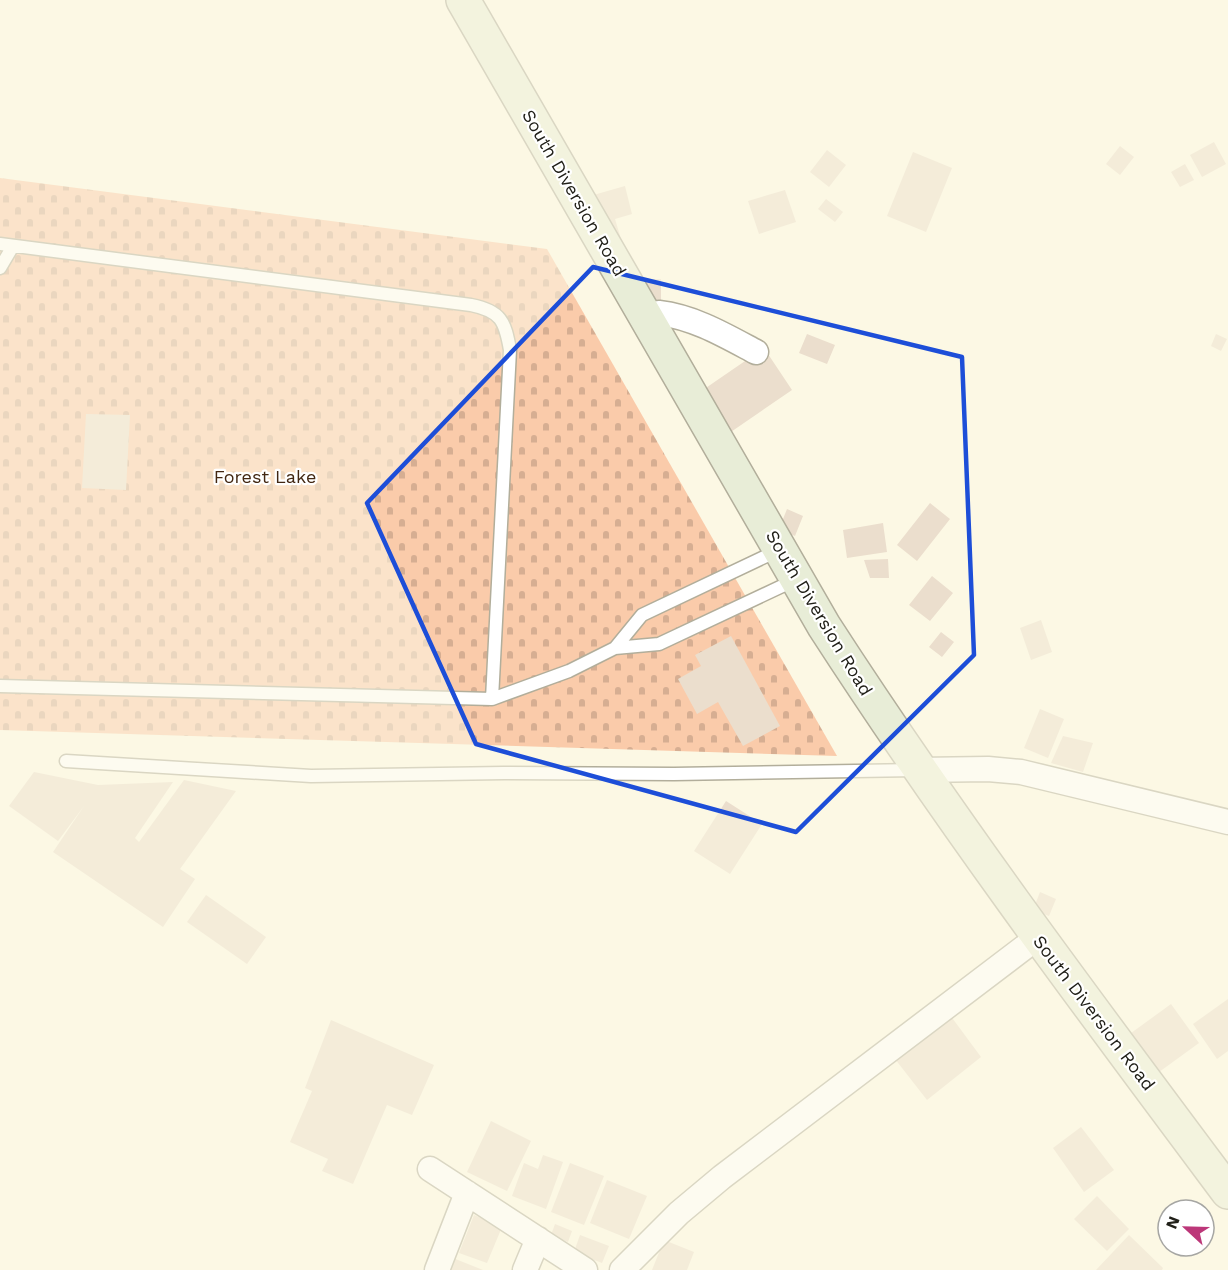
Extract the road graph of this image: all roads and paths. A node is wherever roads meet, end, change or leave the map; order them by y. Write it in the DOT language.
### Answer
graph roads {
  1 [pos="463,0"];
  2 [pos="0,244"];
  3 [pos="13,246"];
  4 [pos="0,268"];
  5 [pos="653,329"];
  6 [pos="756,352"];
  7 [pos="780,550"];
  8 [pos="797,579"];
  9 [pos="615,648"];
  10 [pos="0,686"];
  11 [pos="492,699"];
  12 [pos="66,761"];
  13 [pos="919,770"];
  14 [pos="1228,822"];
  15 [pos="1038,938"];
  16 [pos="430,1169"];
  17 [pos="1228,1192"];
  18 [pos="467,1194"];
  19 [pos="537,1239"];
  20 [pos="437,1270"];
  21 [pos="525,1270"];
  22 [pos="585,1270"];
  23 [pos="622,1270"];
  1 -- 5 [label="main road, South Diversion Road"];
  2 -- 3 [label="lane"];
  3 -- 4 [label="lane"];
  3 -- 11 [label="lane"];
  5 -- 6 [label="street"];
  5 -- 7 [label="main road, South Diversion Road"];
  7 -- 8 [label="main road, South Diversion Road"];
  7 -- 9 [label="lane"];
  8 -- 9 [label="lane"];
  8 -- 13 [label="main road, South Diversion Road"];
  9 -- 11 [label="lane"];
  10 -- 11 [label="lane"];
  12 -- 13 [label="lane"];
  13 -- 14 [label="street"];
  13 -- 15 [label="main road, South Diversion Road"];
  15 -- 17 [label="main road, South Diversion Road"];
  15 -- 23 [label="street"];
  16 -- 18 [label="street"];
  18 -- 19 [label="street"];
  18 -- 20 [label="street"];
  19 -- 21 [label="street"];
  19 -- 22 [label="street"];
}
